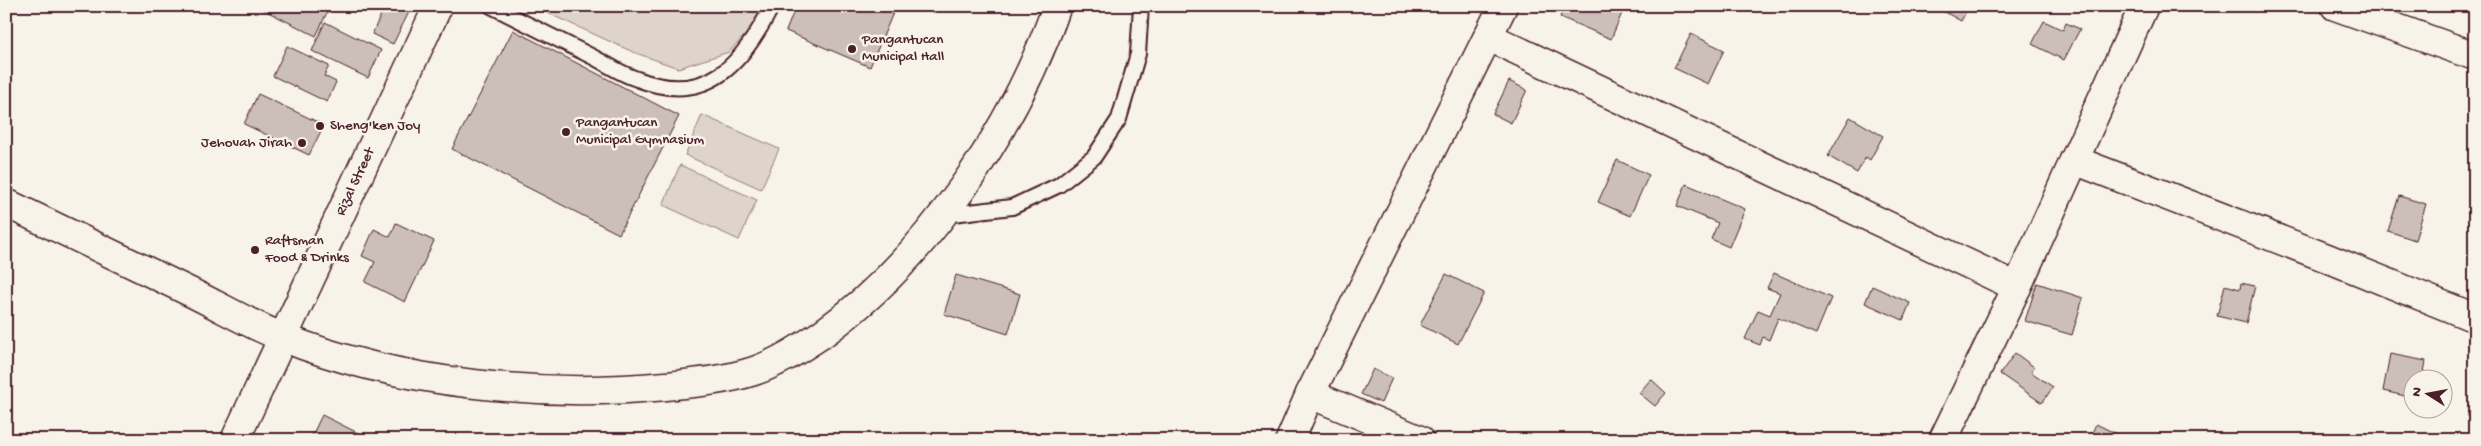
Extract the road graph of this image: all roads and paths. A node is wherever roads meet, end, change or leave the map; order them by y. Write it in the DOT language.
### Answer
graph roads {
  1 [pos="438,6"];
  2 [pos="491,6"];
  3 [pos="772,6"];
  4 [pos="1057,6"];
  5 [pos="1141,6"];
  6 [pos="1503,6"];
  7 [pos="2144,6"];
  8 [pos="2335,6"];
  9 [pos="1489,37"];
  10 [pos="2475,56"];
  11 [pos="2074,160"];
  12 [pos="6,203"];
  13 [pos="943,215"];
  14 [pos="2017,287"];
  15 [pos="2475,318"];
  16 [pos="282,337"];
  17 [pos="1310,394"];
  18 [pos="235,440"];
  19 [pos="1290,440"];
  20 [pos="1420,440"];
  21 [pos="1943,440"];
  1 -- 16 [label="street, Rizal Street"];
  2 -- 3 [label="lane"];
  4 -- 13 [label="street"];
  5 -- 13 [label="lane"];
  6 -- 9 [label="street"];
  7 -- 11 [label="street"];
  8 -- 10 [label="street"];
  9 -- 14 [label="street"];
  9 -- 17 [label="street"];
  11 -- 14 [label="street"];
  11 -- 15 [label="street"];
  12 -- 16 [label="street"];
  13 -- 16 [label="street"];
  14 -- 21 [label="street"];
  16 -- 18 [label="street, Rizal Street"];
  17 -- 19 [label="street"];
  17 -- 20 [label="street"];
}
